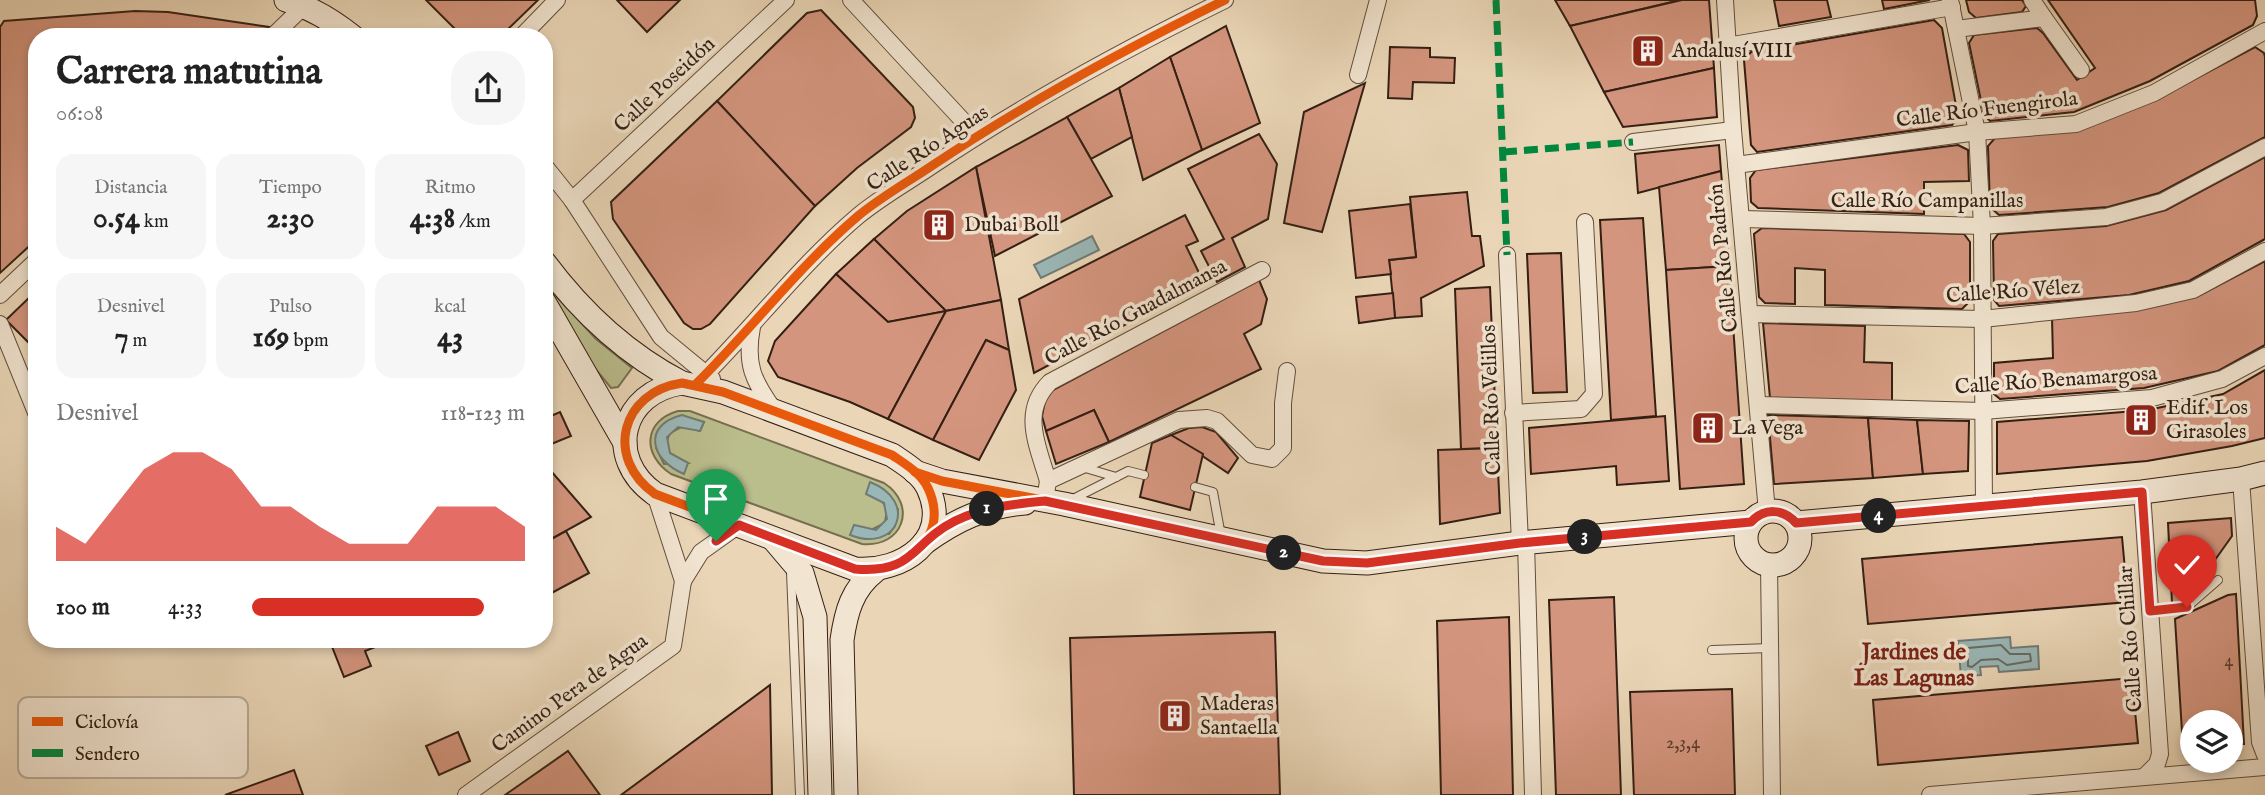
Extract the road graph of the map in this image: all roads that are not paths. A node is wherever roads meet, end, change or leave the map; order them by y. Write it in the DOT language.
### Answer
graph roads {
  1 [pos="557,0"];
  2 [pos="786,0"];
  3 [pos="850,0"];
  4 [pos="1225,0"];
  5 [pos="1378,0"];
  6 [pos="1725,0"];
  7 [pos="2032,0"];
  8 [pos="295,3"];
  9 [pos="1951,4"];
  10 [pos="2044,18"];
  11 [pos="278,28"];
  12 [pos="343,28"];
  13 [pos="531,28"];
  14 [pos="1956,29"];
  15 [pos="2265,31"];
  16 [pos="1727,46"];
  17 [pos="2081,70"];
  18 [pos="1358,75"];
  19 [pos="1733,130"];
  20 [pos="1977,132"];
  21 [pos="976,136"];
  22 [pos="1633,142"];
  23 [pos="2265,148"];
  24 [pos="1736,165"];
  25 [pos="553,176"];
  26 [pos="572,200"];
  27 [pos="1742,219"];
  28 [pos="1585,222"];
  29 [pos="1982,226"];
  30 [pos="2265,251"];
  31 [pos="1507,255"];
  32 [pos="28,269"];
  33 [pos="1262,270"];
  34 [pos="553,273"];
  35 [pos="0,295"];
  36 [pos="1751,314"];
  37 [pos="553,318"];
  38 [pos="1982,319"];
  39 [pos="0,324"];
  40 [pos="752,327"];
  41 [pos="661,337"];
  42 [pos="2265,356"];
  43 [pos="1287,371"];
  44 [pos="681,380"];
  45 [pos="28,393"];
  46 [pos="1759,405"];
  47 [pos="1983,411"];
  48 [pos="776,412"];
  49 [pos="1513,413"];
  50 [pos="625,443"];
  51 [pos="1081,466"];
  52 [pos="915,472"];
  53 [pos="2265,473"];
  54 [pos="1144,475"];
  55 [pos="1116,477"];
  56 [pos="2241,479"];
  57 [pos="1195,487"];
  58 [pos="2142,492"];
  59 [pos="655,494"];
  60 [pos="1053,495"];
  61 [pos="1984,507"];
  62 [pos="1759,517"];
  63 [pos="1796,523"];
  64 [pos="739,525"];
  65 [pos="772,537"];
  66 [pos="1221,538"];
  67 [pos="924,542"];
  68 [pos="1522,543"];
  69 [pos="790,559"];
  70 [pos="1769,565"];
  71 [pos="875,571"];
  72 [pos="2218,580"];
  73 [pos="683,581"];
  74 [pos="2150,611"];
  75 [pos="1770,648"];
  76 [pos="1712,650"];
  77 [pos="2265,755"];
  78 [pos="2265,767"];
  79 [pos="2144,777"];
  80 [pos="466,795"];
  81 [pos="800,795"];
  82 [pos="820,795"];
  83 [pos="846,795"];
  84 [pos="1533,795"];
  85 [pos="1772,795"];
  86 [pos="1930,795"];
  1 -- 13 [label="street"];
  2 -- 26 [label="street, Calle Poseidón"];
  3 -- 21 [label="street"];
  4 -- 21 [label="street, Calle Río Aguas"];
  5 -- 18 [label="street"];
  6 -- 16 [label="street, Calle Río Padrón"];
  7 -- 10 [label="street"];
  8 -- 11 [label="street"];
  8 -- 12 [label="street"];
  9 -- 14 [label="street"];
  9 -- 16 [label="street"];
  10 -- 14 [label="street"];
  10 -- 17 [label="street"];
  14 -- 20 [label="street"];
  15 -- 20 [label="street, Calle Río Fuengirola"];
  16 -- 19 [label="street, Calle Río Padrón"];
  19 -- 22 [label="street"];
  19 -- 24 [label="street, Calle Río Padrón"];
  20 -- 24 [label="street, Calle Río Fuengirola"];
  20 -- 29 [label="street"];
  21 -- 40 [label="street, Calle Río Aguas"];
  23 -- 29 [label="street, Calle Río Campanillas"];
  24 -- 27 [label="street, Calle Río Padrón"];
  25 -- 26 [label="street"];
  26 -- 41 [label="street"];
  27 -- 29 [label="street, Calle Río Campanillas"];
  27 -- 36 [label="street, Calle Río Padrón"];
  28 -- 49 [label="street"];
  29 -- 38 [label="street"];
  30 -- 38 [label="street, Calle Río Vélez"];
  31 -- 49 [label="street, Calle Río Velillos"];
  32 -- 35 [label="street"];
  33 -- 60 [label="street, Calle Río Guadalmansa"];
  34 -- 44 [label="street"];
  36 -- 38 [label="street, Calle Río Vélez"];
  36 -- 46 [label="street, Calle Río Padrón"];
  37 -- 50 [label="street"];
  38 -- 47 [label="street"];
  39 -- 45 [label="street"];
  40 -- 44 [label="street, Calle Río Aguas"];
  40 -- 48 [label="street"];
  41 -- 44 [label="street"];
  41 -- 44 [label="street"];
  42 -- 47 [label="street, Calle Río Benamargosa"];
  43 -- 51 [label="street"];
  44 -- 48 [label="street"];
  44 -- 50 [label="street"];
  46 -- 47 [label="street, Calle Río Benamargosa"];
  46 -- 62 [label="street, Calle Río Padrón"];
  47 -- 61 [label="street"];
  48 -- 52 [label="street"];
  49 -- 68 [label="street, Calle Río Velillos"];
  50 -- 59 [label="street"];
  51 -- 55 [label="lane"];
  51 -- 60 [label="street"];
  52 -- 60 [label="street"];
  52 -- 67 [label="street"];
  53 -- 56 [label="street"];
  54 -- 55 [label="lane"];
  55 -- 60 [label="lane"];
  56 -- 58 [label="street"];
  56 -- 77 [label="street"];
  57 -- 66 [label="lane"];
  58 -- 61 [label="street"];
  58 -- 74 [label="street, Calle Río Chillar"];
  59 -- 64 [label="street"];
  59 -- 73 [label="street, Camino Pera de Agua"];
  60 -- 66 [label="street"];
  60 -- 67 [label="street"];
  61 -- 63 [label="street"];
  62 -- 63 [label="street"];
  62 -- 68 [label="street"];
  62 -- 70 [label="street"];
  63 -- 70 [label="street"];
  64 -- 65 [label="street"];
  64 -- 73 [label="street"];
  65 -- 69 [label="street"];
  65 -- 71 [label="street"];
  66 -- 68 [label="street"];
  67 -- 71 [label="street"];
  68 -- 84 [label="street, Calle Río Velillos"];
  69 -- 81 [label="lane"];
  69 -- 82 [label="street"];
  70 -- 75 [label="street"];
  71 -- 83 [label="street"];
  72 -- 74 [label="lane"];
  73 -- 80 [label="street, Camino Pera de Agua"];
  74 -- 79 [label="street, Calle Río Chillar"];
  75 -- 76 [label="lane"];
  75 -- 85 [label="street"];
  78 -- 79 [label="street"];
  79 -- 86 [label="street"];
}
